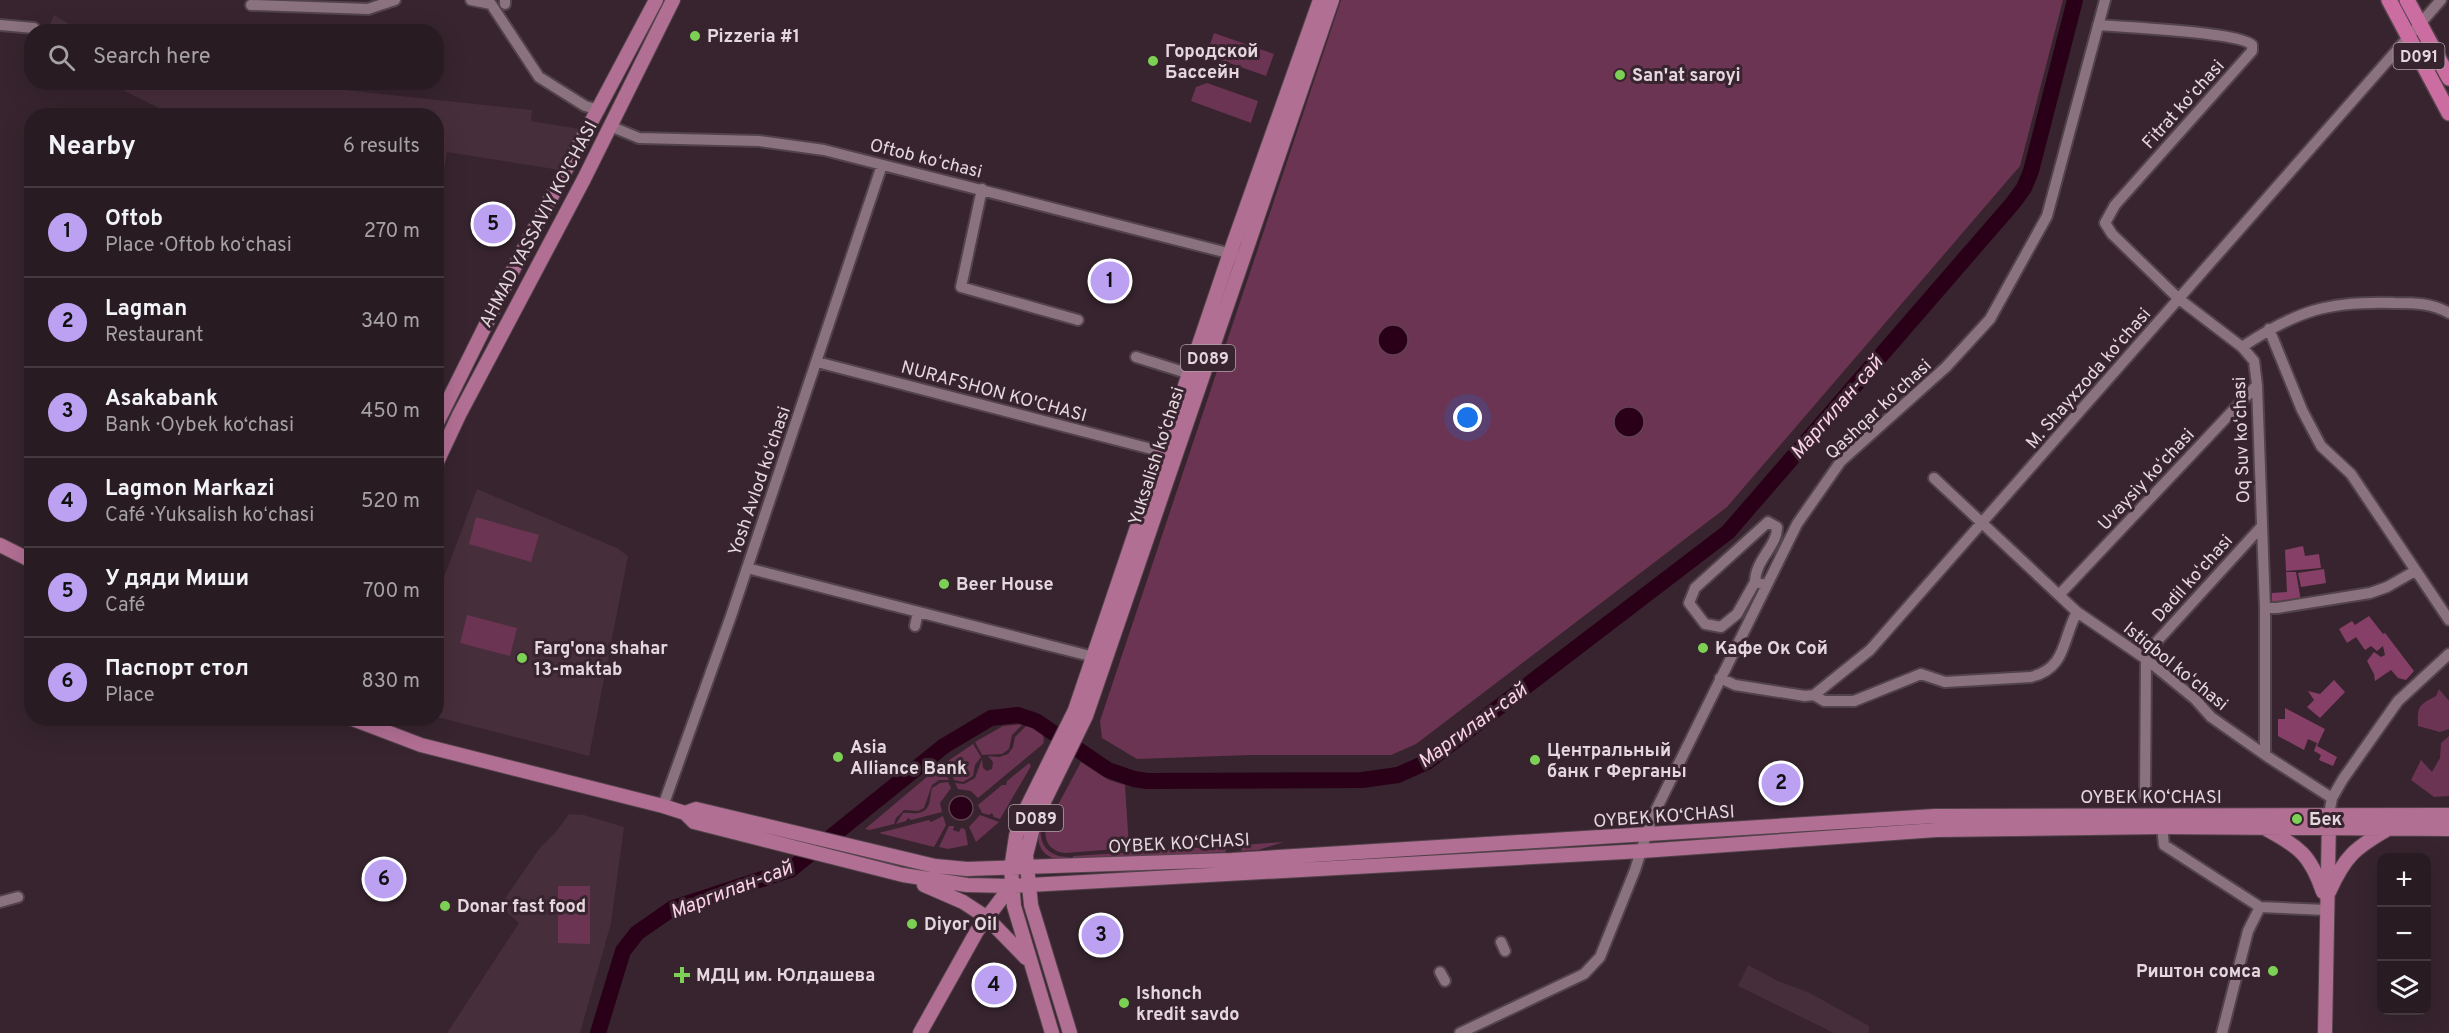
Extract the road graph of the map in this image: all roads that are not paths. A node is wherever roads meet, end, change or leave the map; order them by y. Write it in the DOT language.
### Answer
graph roads {
  1 [pos="395,0"];
  2 [pos="471,0"];
  3 [pos="655,0"];
  4 [pos="673,0"];
  5 [pos="1320,0"];
  6 [pos="1332,0"];
  7 [pos="2105,0"];
  8 [pos="2389,0"];
  9 [pos="2407,0"];
  10 [pos="2441,0"];
  11 [pos="251,5"];
  12 [pos="2420,24"];
  13 [pos="0,25"];
  14 [pos="2098,25"];
  15 [pos="24,27"];
  16 [pos="2409,37"];
  17 [pos="2449,78"];
  18 [pos="599,110"];
  19 [pos="2449,113"];
  20 [pos="610,126"];
  21 [pos="882,165"];
  22 [pos="982,189"];
  23 [pos="1236,255"];
  24 [pos="2178,299"];
  25 [pos="2449,313"];
  26 [pos="1078,320"];
  27 [pos="2269,329"];
  28 [pos="2242,346"];
  29 [pos="1136,357"];
  30 [pos="817,362"];
  31 [pos="1190,374"];
  32 [pos="2257,385"];
  33 [pos="444,409"];
  34 [pos="444,447"];
  35 [pos="1163,452"];
  36 [pos="1934,478"];
  37 [pos="1982,524"];
  38 [pos="2261,527"];
  39 [pos="0,545"];
  40 [pos="24,557"];
  41 [pos="747,568"];
  42 [pos="2415,571"];
  43 [pos="1761,584"];
  44 [pos="2059,596"];
  45 [pos="2265,608"];
  46 [pos="918,612"];
  47 [pos="2077,612"];
  48 [pos="2449,620"];
  49 [pos="915,626"];
  50 [pos="2449,654"];
  51 [pos="1094,657"];
  52 [pos="2146,659"];
  53 [pos="1720,678"];
  54 [pos="1814,695"];
  55 [pos="1081,713"];
  56 [pos="371,726"];
  57 [pos="1062,752"];
  58 [pos="2265,755"];
  59 [pos="2145,796"];
  60 [pos="2332,798"];
  61 [pos="663,806"];
  62 [pos="685,813"];
  63 [pos="2329,814"];
  64 [pos="2449,815"];
  65 [pos="2162,827"];
  66 [pos="2264,828"];
  67 [pos="2329,828"];
  68 [pos="2388,829"];
  69 [pos="2449,829"];
  70 [pos="1646,835"];
  71 [pos="1641,851"];
  72 [pos="1011,868"];
  73 [pos="1026,868"];
  74 [pos="903,875"];
  75 [pos="1011,886"];
  76 [pos="1027,886"];
  77 [pos="18,897"];
  78 [pos="0,902"];
  79 [pos="2326,905"];
  80 [pos="2260,907"];
  81 [pos="986,917"];
  82 [pos="1030,962"];
  83 [pos="920,1033"];
  84 [pos="1052,1033"];
  85 [pos="1070,1033"];
  86 [pos="1460,1033"];
  87 [pos="2222,1033"];
  88 [pos="2325,1033"];
  1 -- 11 [label="street"];
  2 -- 18 [label="street"];
  3 -- 18 [label="main road, AHMAD YASSAVIY KO'CHASI"];
  4 -- 20 [label="main road, AHMAD YASSAVIY KO'CHASI"];
  5 -- 23 [label="main road, Yuksalish koʻchasi / D089"];
  6 -- 23 [label="main road, Yuksalish koʻchasi / D089"];
  7 -- 14 [label="street, Qashqar koʻchasi"];
  8 -- 16 [label="highway, D091"];
  9 -- 12 [label="highway, D091"];
  10 -- 12 [label="street, M. Shayxzoda koʻchasi"];
  12 -- 16 [label="street, M. Shayxzoda koʻchasi"];
  12 -- 17 [label="highway, D091"];
  13 -- 15 [label="street"];
  14 -- 24 [label="street, Fitrat koʻchasi"];
  14 -- 43 [label="street, Qashqar koʻchasi"];
  16 -- 19 [label="highway, D091"];
  16 -- 24 [label="street, M. Shayxzoda koʻchasi"];
  18 -- 33 [label="main road, AHMAD YASSAVIY KO'CHASI"];
  20 -- 21 [label="street, Oftob koʻchasi"];
  20 -- 34 [label="main road, AHMAD YASSAVIY KO'CHASI"];
  21 -- 22 [label="street, Oftob koʻchasi"];
  21 -- 30 [label="street, Yosh Avlod koʻchasi"];
  22 -- 23 [label="street, Oftob koʻchasi"];
  22 -- 26 [label="street"];
  23 -- 31 [label="main road, Yuksalish koʻchasi / D089"];
  23 -- 55 [label="main road, Yuksalish koʻchasi / D089"];
  24 -- 28 [label="street"];
  24 -- 37 [label="street, M. Shayxzoda koʻchasi"];
  25 -- 27 [label="street"];
  27 -- 28 [label="street"];
  27 -- 42 [label="street"];
  28 -- 32 [label="street, Oq Suv koʻchasi"];
  29 -- 31 [label="street"];
  30 -- 35 [label="street, NURAFSHON KO'CHASI"];
  30 -- 41 [label="street, Yosh Avlod koʻchasi"];
  31 -- 35 [label="main road, Yuksalish koʻchasi / D089"];
  32 -- 38 [label="street, Oq Suv koʻchasi"];
  32 -- 44 [label="street, Uvaysiy koʻchasi"];
  35 -- 51 [label="main road, Yuksalish koʻchasi / D089"];
  36 -- 37 [label="street, Istiqbol koʻchasi"];
  37 -- 44 [label="street, Istiqbol koʻchasi"];
  37 -- 54 [label="street, M. Shayxzoda koʻchasi"];
  38 -- 45 [label="street, Oq Suv koʻchasi"];
  38 -- 52 [label="street, Dadil koʻchasi"];
  39 -- 40 [label="main road"];
  41 -- 46 [label="street"];
  41 -- 61 [label="street, Yosh Avlod koʻchasi"];
  42 -- 45 [label="street"];
  42 -- 48 [label="street"];
  43 -- 43 [label="street"];
  43 -- 53 [label="street, Qashqar koʻchasi"];
  44 -- 47 [label="street, Istiqbol koʻchasi"];
  45 -- 58 [label="street, Oq Suv koʻchasi"];
  46 -- 49 [label="street"];
  46 -- 51 [label="street"];
  47 -- 52 [label="street, Istiqbol koʻchasi"];
  47 -- 54 [label="street"];
  50 -- 60 [label="street"];
  51 -- 55 [label="main road, Yuksalish koʻchasi / D089"];
  52 -- 58 [label="street, Istiqbol koʻchasi"];
  52 -- 59 [label="street"];
  53 -- 54 [label="street"];
  53 -- 70 [label="street, Qashqar koʻchasi"];
  55 -- 57 [label="main road, Yuksalish koʻchasi / D089"];
  56 -- 61 [label="main road"];
  57 -- 72 [label="main road, Yuksalish koʻchasi / D089"];
  57 -- 73 [label="main road, Yuksalish koʻchasi / D089"];
  58 -- 60 [label="street, Istiqbol koʻchasi"];
  60 -- 63 [label="street"];
  61 -- 62 [label="main road"];
  62 -- 72 [label="main road, OYBEK KO‘CHASI"];
  62 -- 74 [label="main road"];
  63 -- 64 [label="main road, OYBEK KO‘CHASI"];
  63 -- 67 [label="main road"];
  63 -- 70 [label="main road, OYBEK KO‘CHASI"];
  65 -- 66 [label="main road, OYBEK KO‘CHASI"];
  65 -- 71 [label="main road, OYBEK KO‘CHASI"];
  65 -- 80 [label="street"];
  66 -- 67 [label="main road, OYBEK KO‘CHASI"];
  66 -- 79 [label="main road"];
  67 -- 68 [label="main road, OYBEK KO‘CHASI"];
  67 -- 79 [label="main road"];
  68 -- 69 [label="main road, OYBEK KO‘CHASI"];
  68 -- 79 [label="main road"];
  70 -- 71 [label="street, Qashqar koʻchasi"];
  70 -- 73 [label="main road, OYBEK KO‘CHASI"];
  71 -- 76 [label="main road, OYBEK KO‘CHASI"];
  71 -- 86 [label="street, Qashqar koʻchasi"];
  72 -- 73 [label="main road, OYBEK KO‘CHASI"];
  72 -- 75 [label="main road, Yuksalish koʻchasi"];
  73 -- 76 [label="main road, Yuksalish koʻchasi / D089"];
  74 -- 75 [label="main road, OYBEK KO‘CHASI"];
  74 -- 81 [label="main road"];
  75 -- 76 [label="main road, OYBEK KO‘CHASI"];
  75 -- 81 [label="main road"];
  75 -- 82 [label="main road, Yuksalish koʻchasi"];
  76 -- 85 [label="main road, Yuksalish koʻchasi"];
  77 -- 78 [label="street"];
  79 -- 80 [label="street"];
  79 -- 88 [label="main road"];
  80 -- 87 [label="street"];
  81 -- 82 [label="main road"];
  81 -- 83 [label="main road"];
  82 -- 84 [label="main road, Yuksalish koʻchasi"];
}
